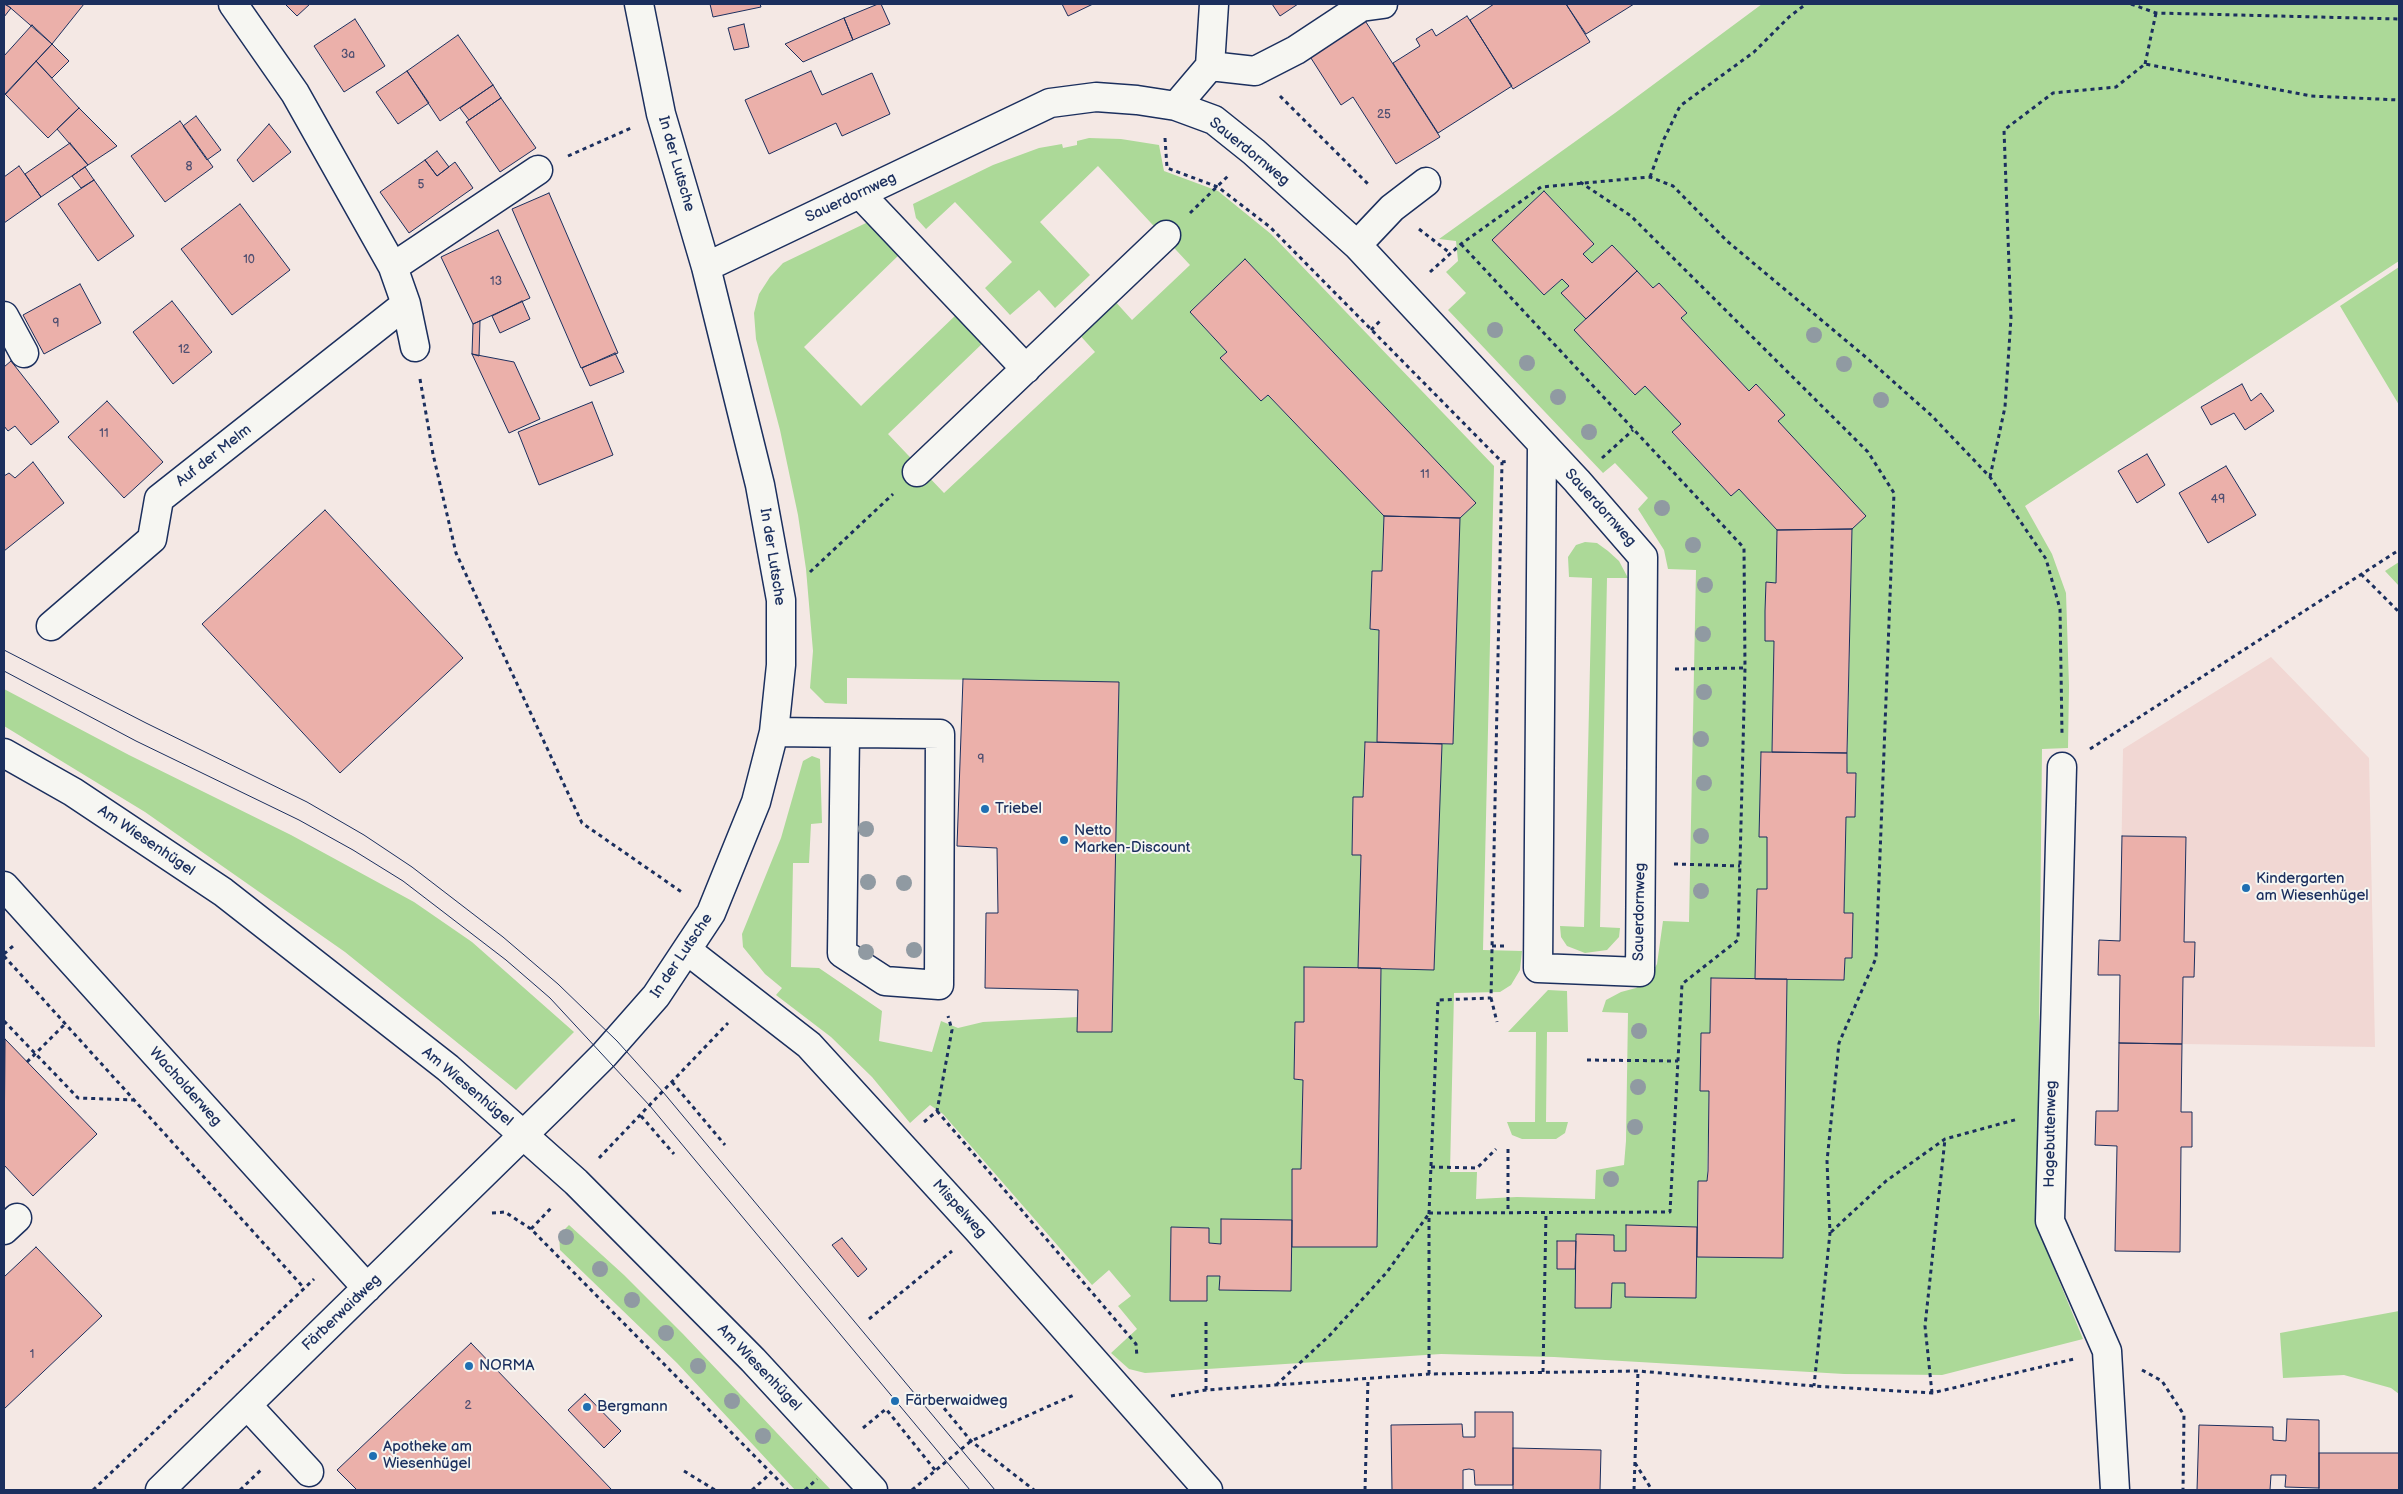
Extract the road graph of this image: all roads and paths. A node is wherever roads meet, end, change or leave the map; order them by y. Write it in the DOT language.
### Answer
graph roads {
  1 [pos="233,4"];
  2 [pos="639,4"];
  3 [pos="1214,4"];
  4 [pos="1383,4"];
  5 [pos="1806,4"];
  6 [pos="2131,4"];
  7 [pos="2156,13"];
  8 [pos="2399,19"];
  9 [pos="2145,64"];
  10 [pos="1210,66"];
  11 [pos="1256,71"];
  12 [pos="2399,100"];
  13 [pos="1168,105"];
  14 [pos="661,114"];
  15 [pos="1254,152"];
  16 [pos="538,170"];
  17 [pos="1650,177"];
  18 [pos="1426,182"];
  19 [pos="1580,182"];
  20 [pos="1218,187"];
  21 [pos="860,194"];
  22 [pos="1200,204"];
  23 [pos="1392,208"];
  24 [pos="1166,236"];
  25 [pos="1357,245"];
  26 [pos="1450,253"];
  27 [pos="394,267"];
  28 [pos="706,267"];
  29 [pos="1406,296"];
  30 [pos="406,304"];
  31 [pos="4,316"];
  32 [pos="1371,330"];
  33 [pos="415,347"];
  34 [pos="24,354"];
  35 [pos="1026,369"];
  36 [pos="1633,430"];
  37 [pos="1542,451"];
  38 [pos="1502,462"];
  39 [pos="1598,462"];
  40 [pos="917,472"];
  41 [pos="1990,477"];
  42 [pos="882,505"];
  43 [pos="835,549"];
  44 [pos="2399,550"];
  45 [pos="2360,574"];
  46 [pos="2399,612"];
  47 [pos="51,626"];
  48 [pos="1745,668"];
  49 [pos="1697,669"];
  50 [pos="774,732"];
  51 [pos="845,734"];
  52 [pos="4,752"];
  53 [pos="2062,767"];
  54 [pos="1641,864"];
  55 [pos="1740,866"];
  56 [pos="4,886"];
  57 [pos="711,913"];
  58 [pos="688,951"];
  59 [pos="4,956"];
  60 [pos="939,985"];
  61 [pos="1491,998"];
  62 [pos="750,999"];
  63 [pos="4,1021"];
  64 [pos="1497,1022"];
  65 [pos="65,1024"];
  66 [pos="36,1053"];
  67 [pos="1587,1060"];
  68 [pos="1678,1061"];
  69 [pos="27,1062"];
  70 [pos="135,1100"];
  71 [pos="937,1111"];
  72 [pos="2052,1112"];
  73 [pos="641,1116"];
  74 [pos="523,1134"];
  75 [pos="1945,1139"];
  76 [pos="899,1144"];
  77 [pos="725,1145"];
  78 [pos="1496,1149"];
  79 [pos="1508,1149"];
  80 [pos="674,1154"];
  81 [pos="1431,1167"];
  82 [pos="1429,1213"];
  83 [pos="1508,1213"];
  84 [pos="1546,1213"];
  85 [pos="532,1229"];
  86 [pos="978,1230"];
  87 [pos="1830,1233"];
  88 [pos="338,1256"];
  89 [pos="304,1288"];
  90 [pos="367,1288"];
  91 [pos="869,1319"];
  92 [pos="1206,1321"];
  93 [pos="2107,1351"];
  94 [pos="1638,1371"];
  95 [pos="1543,1372"];
  96 [pos="1429,1374"];
  97 [pos="1368,1379"];
  98 [pos="1276,1386"];
  99 [pos="1814,1386"];
  100 [pos="1206,1390"];
  101 [pos="1932,1393"];
  102 [pos="1126,1395"];
  103 [pos="939,1402"];
  104 [pos="247,1405"];
  105 [pos="859,1431"];
  106 [pos="971,1441"];
  107 [pos="1635,1463"];
  108 [pos="684,1470"];
  109 [pos="935,1470"];
  110 [pos="309,1472"];
  111 [pos="771,1473"];
  112 [pos="817,1479"];
  113 [pos="93,1490"];
  114 [pos="160,1490"];
  115 [pos="715,1490"];
  116 [pos="752,1490"];
  117 [pos="788,1490"];
  118 [pos="806,1490"];
  119 [pos="873,1490"];
  120 [pos="912,1490"];
  121 [pos="1034,1490"];
  122 [pos="1208,1490"];
  123 [pos="1365,1490"];
  124 [pos="1634,1490"];
  125 [pos="1652,1490"];
  126 [pos="2115,1490"];
  127 [pos="2183,1490"];
  1 -- 27 [label="street"];
  2 -- 14 [label="street, In der Lutsche"];
  3 -- 10 [label="street"];
  4 -- 11 [label="street"];
  5 -- 17 [label="path"];
  6 -- 7 [label="path"];
  7 -- 8 [label="path"];
  7 -- 9 [label="path"];
  9 -- 12 [label="path"];
  9 -- 41 [label="path"];
  10 -- 11 [label="street"];
  10 -- 13 [label="street"];
  11 -- 23 [label="path"];
  13 -- 15 [label="street, Sauerdornweg"];
  13 -- 20 [label="path"];
  13 -- 21 [label="street, Sauerdornweg"];
  14 -- 16 [label="path"];
  14 -- 28 [label="street, In der Lutsche"];
  15 -- 20 [label="path"];
  15 -- 25 [label="street, Sauerdornweg"];
  16 -- 27 [label="street"];
  17 -- 19 [label="path"];
  17 -- 41 [label="path"];
  18 -- 23 [label="street"];
  19 -- 26 [label="path"];
  19 -- 87 [label="path"];
  20 -- 22 [label="path"];
  20 -- 32 [label="path"];
  21 -- 28 [label="street, Sauerdornweg"];
  21 -- 35 [label="street"];
  23 -- 25 [label="street"];
  23 -- 26 [label="path"];
  24 -- 35 [label="street"];
  25 -- 29 [label="street, Sauerdornweg"];
  26 -- 29 [label="path"];
  27 -- 30 [label="street"];
  28 -- 50 [label="street, In der Lutsche"];
  29 -- 32 [label="path"];
  29 -- 37 [label="street, Sauerdornweg"];
  30 -- 33 [label="street"];
  30 -- 47 [label="street, Auf der Melm"];
  31 -- 34 [label="street"];
  32 -- 38 [label="path"];
  33 -- 57 [label="path"];
  35 -- 40 [label="street"];
  36 -- 39 [label="path"];
  37 -- 38 [label="path"];
  37 -- 54 [label="street, Sauerdornweg"];
  37 -- 54 [label="street, Sauerdornweg"];
  38 -- 61 [label="path"];
  41 -- 53 [label="path"];
  42 -- 43 [label="path"];
  44 -- 45 [label="path"];
  45 -- 46 [label="path"];
  45 -- 53 [label="path"];
  48 -- 49 [label="path"];
  50 -- 51 [label="street"];
  50 -- 57 [label="street, In der Lutsche"];
  51 -- 60 [label="street"];
  51 -- 60 [label="street"];
  52 -- 74 [label="street, Am Wiesenhügel"];
  53 -- 72 [label="street, Hagebuttenweg"];
  54 -- 55 [label="path"];
  56 -- 88 [label="street, Wacholderweg"];
  57 -- 58 [label="street, In der Lutsche"];
  58 -- 62 [label="street, Mispelweg"];
  58 -- 74 [label="street, In der Lutsche"];
  59 -- 65 [label="path"];
  60 -- 71 [label="path"];
  61 -- 64 [label="path"];
  61 -- 81 [label="path"];
  62 -- 76 [label="street, Mispelweg"];
  62 -- 77 [label="path"];
  63 -- 66 [label="path"];
  65 -- 66 [label="path"];
  65 -- 70 [label="path"];
  66 -- 69 [label="path"];
  66 -- 70 [label="path"];
  67 -- 68 [label="path"];
  70 -- 89 [label="path"];
  71 -- 76 [label="path"];
  71 -- 102 [label="path"];
  72 -- 75 [label="path"];
  72 -- 93 [label="street, Hagebuttenweg"];
  73 -- 80 [label="path"];
  74 -- 90 [label="street, Färberwaidweg"];
  74 -- 119 [label="street, Am Wiesenhügel"];
  75 -- 87 [label="path"];
  75 -- 101 [label="path"];
  76 -- 86 [label="street, Mispelweg"];
  78 -- 81 [label="path"];
  79 -- 83 [label="path"];
  81 -- 82 [label="path"];
  82 -- 96 [label="path"];
  82 -- 98 [label="path"];
  84 -- 95 [label="path"];
  85 -- 111 [label="path"];
  86 -- 91 [label="path"];
  86 -- 102 [label="street, Mispelweg"];
  87 -- 99 [label="path"];
  88 -- 89 [label="path"];
  88 -- 90 [label="street, Wacholderweg"];
  89 -- 113 [label="path"];
  90 -- 104 [label="street, Färberwaidweg"];
  92 -- 100 [label="path"];
  93 -- 101 [label="path"];
  93 -- 126 [label="street, Hagebuttenweg"];
  93 -- 127 [label="path"];
  94 -- 95 [label="path"];
  94 -- 99 [label="path"];
  94 -- 107 [label="path"];
  95 -- 96 [label="path"];
  96 -- 97 [label="path"];
  97 -- 98 [label="path"];
  97 -- 123 [label="path"];
  98 -- 100 [label="path"];
  99 -- 101 [label="path"];
  100 -- 102 [label="path"];
  102 -- 106 [label="path"];
  102 -- 122 [label="street, Mispelweg"];
  103 -- 106 [label="path"];
  104 -- 110 [label="street"];
  104 -- 114 [label="street, Färberwaidweg"];
  105 -- 109 [label="path"];
  106 -- 109 [label="path"];
  106 -- 121 [label="path"];
  107 -- 124 [label="path"];
  107 -- 125 [label="path"];
  108 -- 115 [label="path"];
  109 -- 120 [label="path"];
  111 -- 116 [label="path"];
  111 -- 117 [label="path"];
  112 -- 118 [label="path"];
}
